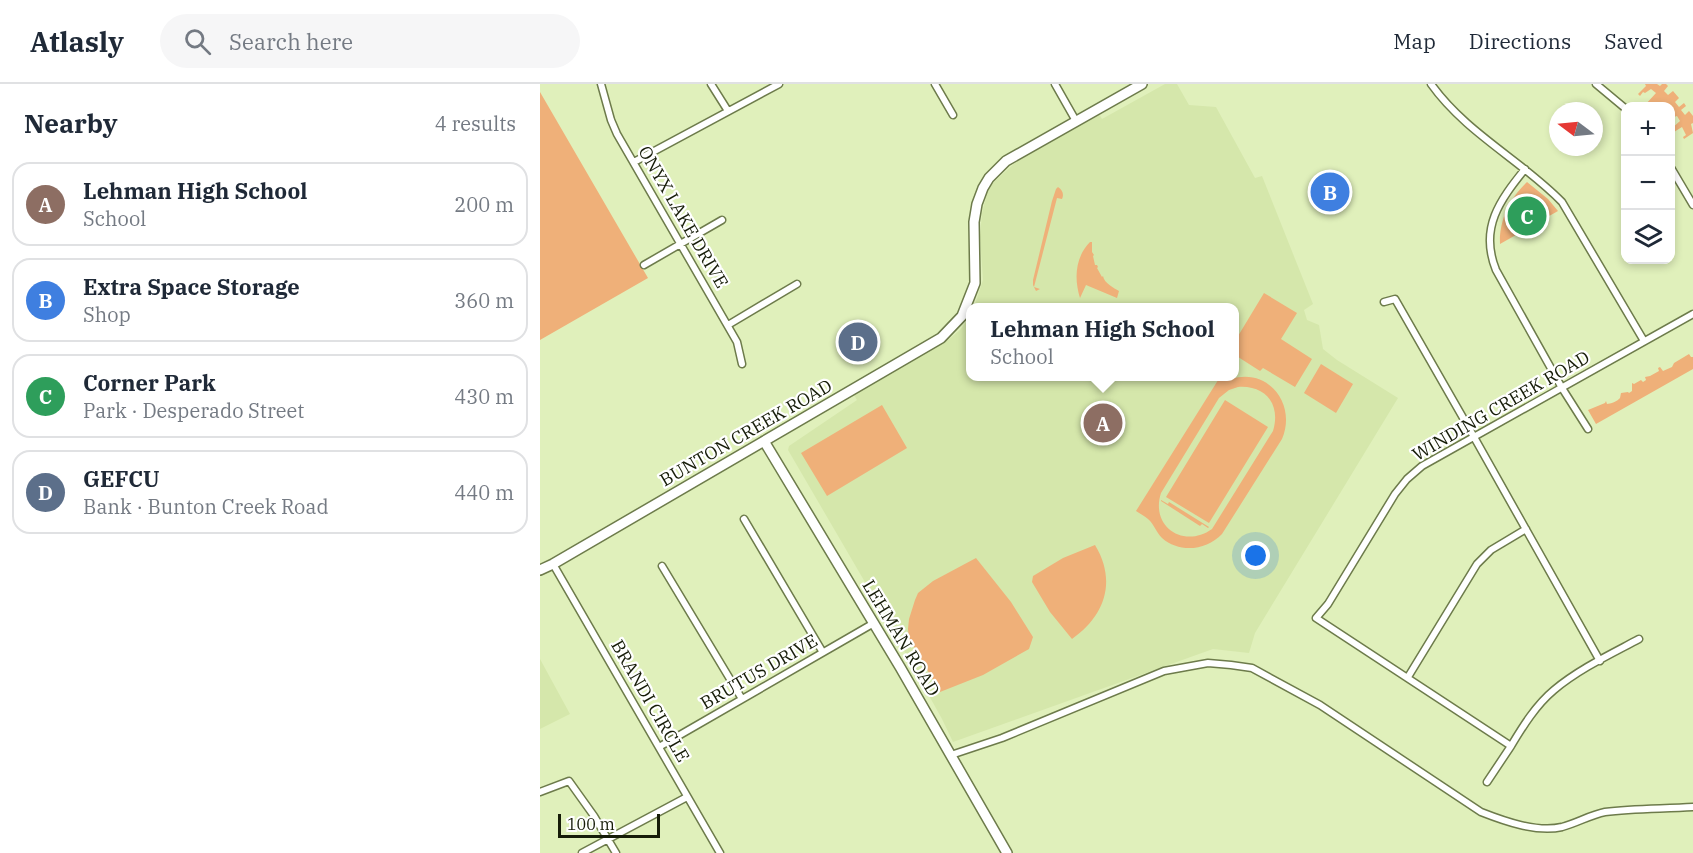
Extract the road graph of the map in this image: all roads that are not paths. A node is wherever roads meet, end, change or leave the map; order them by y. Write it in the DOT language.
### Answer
graph roads {
  1 [pos="601,84"];
  2 [pos="711,84"];
  3 [pos="779,84"];
  4 [pos="935,84"];
  5 [pos="1055,84"];
  6 [pos="1142,84"];
  7 [pos="1431,84"];
  8 [pos="1596,84"];
  9 [pos="1621,105"];
  10 [pos="728,111"];
  11 [pos="953,115"];
  12 [pos="1076,122"];
  13 [pos="634,162"];
  14 [pos="1525,169"];
  15 [pos="1675,173"];
  16 [pos="1693,205"];
  17 [pos="722,220"];
  18 [pos="681,243"];
  19 [pos="644,265"];
  20 [pos="797,284"];
  21 [pos="1384,302"];
  22 [pos="967,303"];
  23 [pos="966,306"];
  24 [pos="1693,314"];
  25 [pos="728,325"];
  26 [pos="1644,341"];
  27 [pos="742,364"];
  28 [pos="1562,388"];
  29 [pos="1588,429"];
  30 [pos="1474,437"];
  31 [pos="764,441"];
  32 [pos="744,519"];
  33 [pos="1526,529"];
  34 [pos="553,564"];
  35 [pos="662,566"];
  36 [pos="540,570"];
  37 [pos="874,623"];
  38 [pos="1639,639"];
  39 [pos="822,651"];
  40 [pos="1600,661"];
  41 [pos="1408,677"];
  42 [pos="742,699"];
  43 [pos="1511,746"];
  44 [pos="659,747"];
  45 [pos="951,755"];
  46 [pos="1487,782"];
  47 [pos="540,792"];
  48 [pos="687,797"];
  49 [pos="1693,807"];
  50 [pos="609,840"];
  51 [pos="582,853"];
  52 [pos="616,853"];
  53 [pos="720,853"];
  54 [pos="1007,853"];
  1 -- 13 [label="street, ONYX LAKE DRIVE"];
  2 -- 10 [label="street"];
  3 -- 10 [label="street"];
  4 -- 11 [label="street"];
  5 -- 12 [label="street"];
  6 -- 12 [label="street, BUNTON CREEK ROAD"];
  7 -- 14 [label="street"];
  8 -- 9 [label="street"];
  10 -- 13 [label="street"];
  12 -- 22 [label="street, BUNTON CREEK ROAD"];
  13 -- 18 [label="street, ONYX LAKE DRIVE"];
  14 -- 26 [label="street"];
  14 -- 28 [label="street"];
  15 -- 16 [label="street"];
  17 -- 18 [label="street"];
  18 -- 19 [label="street"];
  18 -- 25 [label="street, ONYX LAKE DRIVE"];
  20 -- 25 [label="street"];
  21 -- 30 [label="street"];
  23 -- 31 [label="street, BUNTON CREEK ROAD"];
  24 -- 26 [label="street, WINDING CREEK ROAD"];
  25 -- 27 [label="street, ONYX LAKE DRIVE"];
  26 -- 28 [label="street, WINDING CREEK ROAD"];
  28 -- 29 [label="street"];
  28 -- 30 [label="street, WINDING CREEK ROAD"];
  30 -- 33 [label="street"];
  30 -- 41 [label="street, WINDING CREEK ROAD"];
  31 -- 34 [label="street, BUNTON CREEK ROAD"];
  31 -- 37 [label="street, LEHMAN ROAD"];
  32 -- 39 [label="street"];
  33 -- 40 [label="street"];
  33 -- 41 [label="street"];
  34 -- 36 [label="street, BUNTON CREEK ROAD"];
  34 -- 44 [label="street, BRANDI CIRCLE"];
  35 -- 42 [label="street"];
  37 -- 39 [label="street, BRUTUS DRIVE"];
  37 -- 45 [label="street, LEHMAN ROAD"];
  38 -- 40 [label="street"];
  39 -- 42 [label="street, BRUTUS DRIVE"];
  40 -- 43 [label="street"];
  41 -- 43 [label="street"];
  42 -- 44 [label="street, BRUTUS DRIVE"];
  43 -- 46 [label="street"];
  44 -- 48 [label="street, BRANDI CIRCLE"];
  45 -- 49 [label="street"];
  45 -- 54 [label="street, LEHMAN ROAD"];
  47 -- 50 [label="street"];
  48 -- 50 [label="street"];
  48 -- 53 [label="street, BRANDI CIRCLE"];
  50 -- 51 [label="street"];
  50 -- 52 [label="street"];
}
